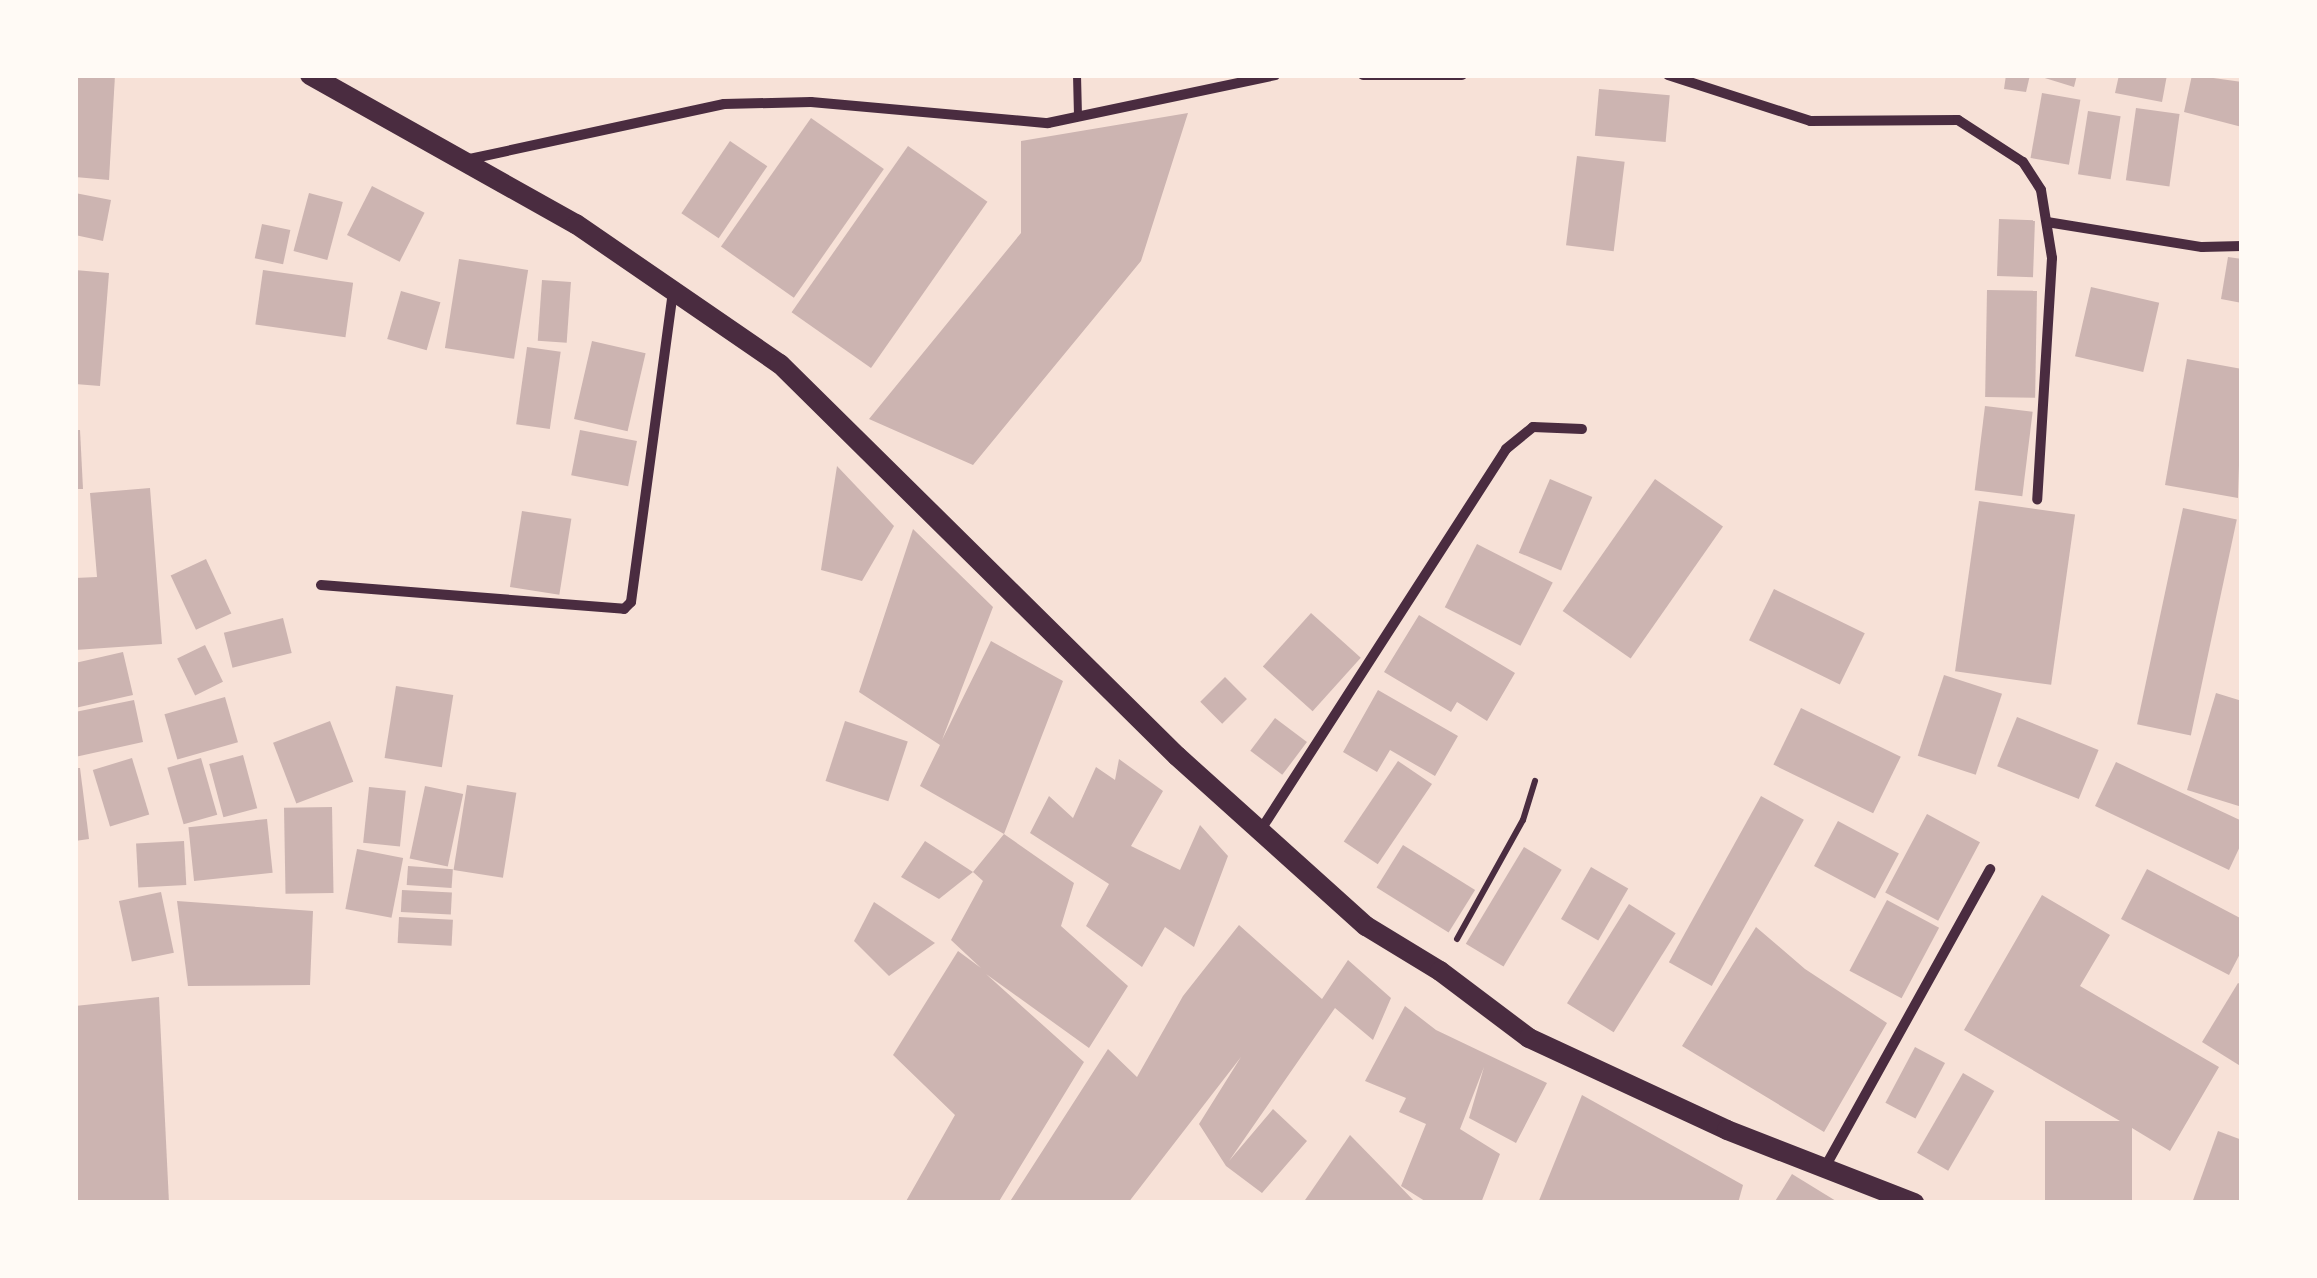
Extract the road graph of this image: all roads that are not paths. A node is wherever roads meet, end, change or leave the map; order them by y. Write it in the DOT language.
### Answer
graph roads {
  1 [pos="310,75"];
  2 [pos="1076,75"];
  3 [pos="1276,75"];
  4 [pos="1362,75"];
  5 [pos="1462,75"];
  6 [pos="1668,75"];
  7 [pos="1078,116"];
  8 [pos="464,160"];
  9 [pos="2047,222"];
  10 [pos="2242,246"];
  11 [pos="674,285"];
  12 [pos="1582,430"];
  13 [pos="2038,500"];
  14 [pos="321,585"];
  15 [pos="1259,832"];
  16 [pos="1990,868"];
  17 [pos="1824,1170"];
  18 [pos="1914,1203"];
  1 -- 8 [label="main road"];
  2 -- 7 [label="lane"];
  3 -- 7 [label="street"];
  4 -- 5 [label="street"];
  6 -- 9 [label="street"];
  7 -- 8 [label="street"];
  8 -- 11 [label="main road"];
  9 -- 10 [label="street"];
  9 -- 13 [label="street"];
  11 -- 14 [label="street"];
  11 -- 15 [label="main road"];
  12 -- 15 [label="street"];
  15 -- 17 [label="main road"];
  16 -- 17 [label="street"];
  17 -- 18 [label="main road"];
}
